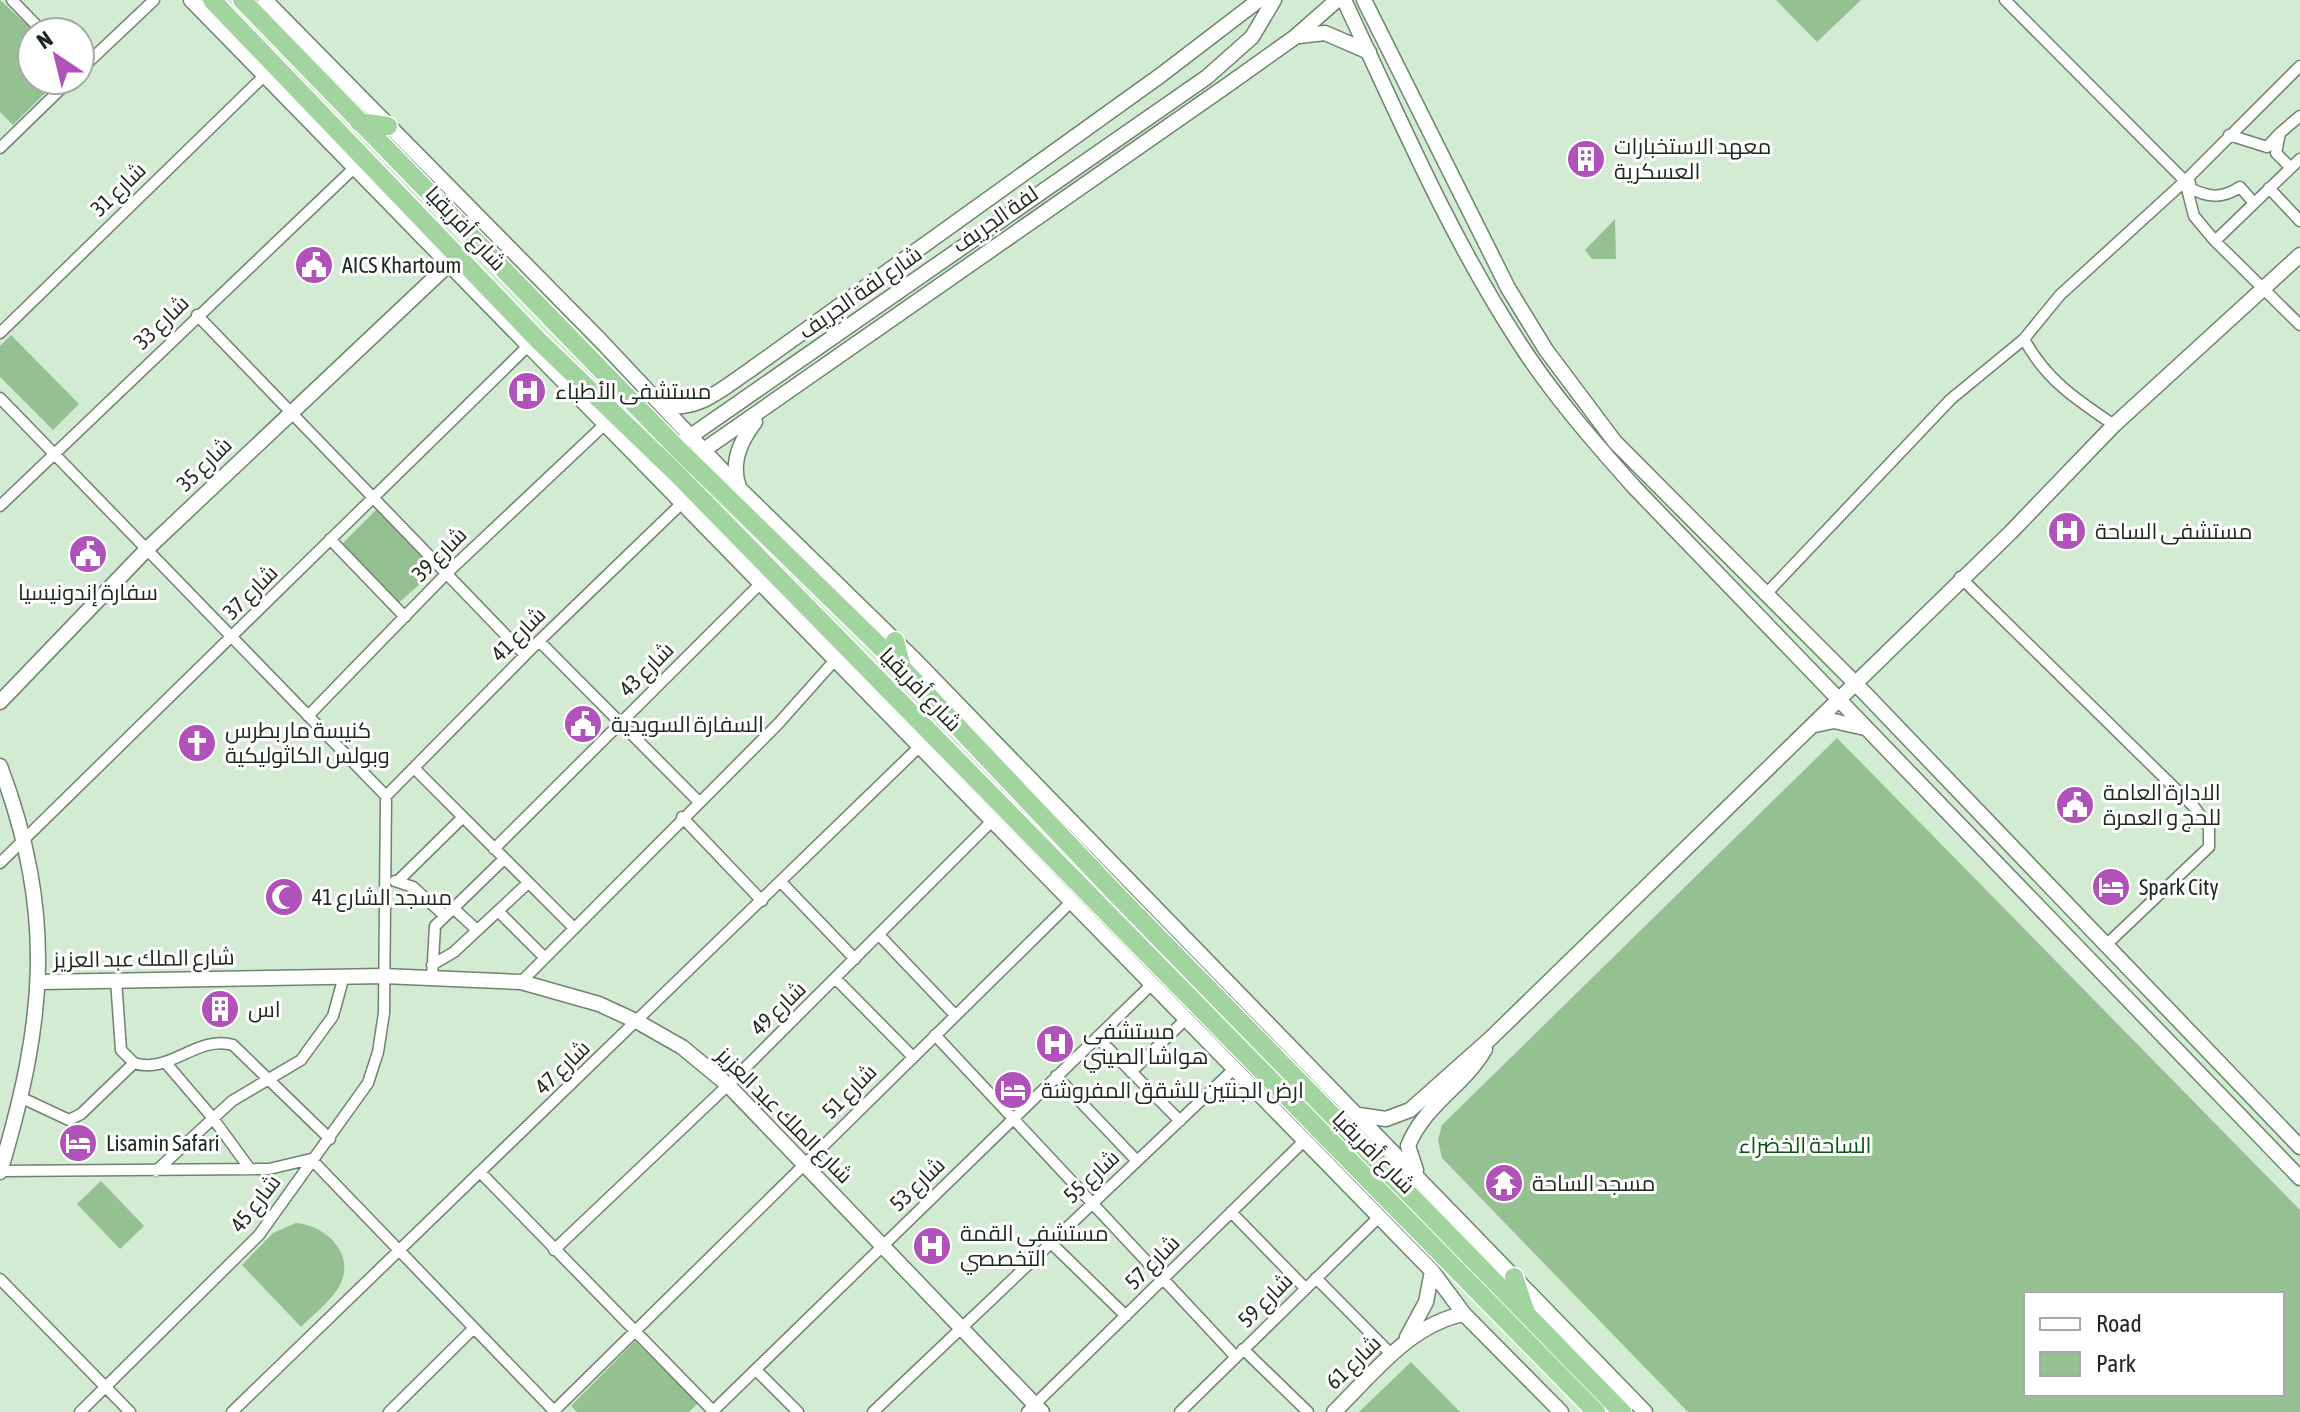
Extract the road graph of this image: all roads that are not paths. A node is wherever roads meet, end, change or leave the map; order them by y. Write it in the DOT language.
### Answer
graph roads {
  1 [pos="12,0"];
  2 [pos="154,0"];
  3 [pos="191,0"];
  4 [pos="212,0"];
  5 [pos="242,0"];
  6 [pos="265,0"];
  7 [pos="1259,0"];
  8 [pos="1274,0"];
  9 [pos="1337,0"];
  10 [pos="1344,0"];
  11 [pos="1364,0"];
  12 [pos="2005,0"];
  13 [pos="28,16"];
  14 [pos="1295,37"];
  15 [pos="1369,52"];
  16 [pos="96,55"];
  17 [pos="2300,66"];
  18 [pos="265,75"];
  19 [pos="278,91"];
  20 [pos="54,96"];
  21 [pos="311,101"];
  22 [pos="2300,116"];
  23 [pos="359,122"];
  24 [pos="388,126"];
  25 [pos="2280,133"];
  26 [pos="2229,135"];
  27 [pos="0,148"];
  28 [pos="2300,159"];
  29 [pos="2197,167"];
  30 [pos="2290,167"];
  31 [pos="353,169"];
  32 [pos="2185,181"];
  33 [pos="2269,188"];
  34 [pos="2254,203"];
  35 [pos="2300,221"];
  36 [pos="2215,241"];
  37 [pos="2300,255"];
  38 [pos="447,266"];
  39 [pos="2265,289"];
  40 [pos="197,315"];
  41 [pos="2300,325"];
  42 [pos="1532,329"];
  43 [pos="0,332"];
  44 [pos="1516,339"];
  45 [pos="2024,339"];
  46 [pos="527,347"];
  47 [pos="0,398"];
  48 [pos="662,405"];
  49 [pos="765,410"];
  50 [pos="290,411"];
  51 [pos="2114,425"];
  52 [pos="603,426"];
  53 [pos="683,442"];
  54 [pos="54,453"];
  55 [pos="661,460"];
  56 [pos="690,461"];
  57 [pos="1648,477"];
  58 [pos="1635,488"];
  59 [pos="741,490"];
  60 [pos="372,496"];
  61 [pos="681,504"];
  62 [pos="0,506"];
  63 [pos="330,539"];
  64 [pos="148,548"];
  65 [pos="446,574"];
  66 [pos="1960,577"];
  67 [pos="759,585"];
  68 [pos="1766,594"];
  69 [pos="405,617"];
  70 [pos="231,639"];
  71 [pos="539,641"];
  72 [pos="895,641"];
  73 [pos="525,655"];
  74 [pos="835,660"];
  75 [pos="902,668"];
  76 [pos="856,681"];
  77 [pos="883,683"];
  78 [pos="1855,683"];
  79 [pos="1839,699"];
  80 [pos="0,702"];
  81 [pos="308,716"];
  82 [pos="621,722"];
  83 [pos="1811,726"];
  84 [pos="1868,729"];
  85 [pos="918,748"];
  86 [pos="0,766"];
  87 [pos="414,768"];
  88 [pos="386,796"];
  89 [pos="698,801"];
  90 [pos="463,817"];
  91 [pos="682,817"];
  92 [pos="991,822"];
  93 [pos="1055,829"];
  94 [pos="24,841"];
  95 [pos="1040,845"];
  96 [pos="494,849"];
  97 [pos="504,859"];
  98 [pos="0,863"];
  99 [pos="398,881"];
  100 [pos="384,882"];
  101 [pos="781,882"];
  102 [pos="528,883"];
  103 [pos="762,901"];
  104 [pos="1072,901"];
  105 [pos="449,912"];
  106 [pos="499,912"];
  107 [pos="573,927"];
  108 [pos="477,930"];
  109 [pos="880,936"];
  110 [pos="2106,945"];
  111 [pos="544,957"];
  112 [pos="855,959"];
  113 [pos="1208,963"];
  114 [pos="1188,968"];
  115 [pos="432,971"];
  116 [pos="344,976"];
  117 [pos="383,976"];
  118 [pos="836,979"];
  119 [pos="116,980"];
  120 [pos="41,982"];
  121 [pos="521,982"];
  122 [pos="1151,985"];
  123 [pos="955,1015"];
  124 [pos="1185,1020"];
  125 [pos="638,1022"];
  126 [pos="935,1035"];
  127 [pos="1097,1037"];
  128 [pos="1491,1038"];
  129 [pos="913,1057"];
  130 [pos="165,1062"];
  131 [pos="134,1063"];
  132 [pos="1234,1069"];
  133 [pos="1131,1072"];
  134 [pos="269,1076"];
  135 [pos="1056,1076"];
  136 [pos="728,1085"];
  137 [pos="22,1098"];
  138 [pos="1359,1115"];
  139 [pos="212,1117"];
  140 [pos="1012,1119"];
  141 [pos="1180,1121"];
  142 [pos="330,1139"];
  143 [pos="1304,1141"];
  144 [pos="2300,1147"];
  145 [pos="311,1159"];
  146 [pos="1137,1161"];
  147 [pos="805,1163"];
  148 [pos="250,1169"];
  149 [pos="0,1171"];
  150 [pos="156,1171"];
  151 [pos="480,1172"];
  152 [pos="2300,1178"];
  153 [pos="1422,1181"];
  154 [pos="1092,1202"];
  155 [pos="1231,1212"];
  156 [pos="1379,1217"];
  157 [pos="1050,1242"];
  158 [pos="882,1247"];
  159 [pos="400,1250"];
  160 [pos="554,1250"];
  161 [pos="1432,1271"];
  162 [pos="1514,1277"];
  163 [pos="1316,1278"];
  164 [pos="0,1279"];
  165 [pos="1163,1279"];
  166 [pos="1305,1288"];
  167 [pos="1464,1314"];
  168 [pos="1126,1316"];
  169 [pos="1527,1317"];
  170 [pos="474,1328"];
  171 [pos="961,1328"];
  172 [pos="634,1331"];
  173 [pos="1403,1344"];
  174 [pos="1240,1353"];
  175 [pos="1392,1355"];
  176 [pos="756,1370"];
  177 [pos="106,1387"];
  178 [pos="1034,1410"];
  179 [pos="80,1412"];
  180 [pos="130,1412"];
  181 [pos="232,1412"];
  182 [pos="389,1412"];
  183 [pos="554,1412"];
  184 [pos="713,1412"];
  185 [pos="798,1412"];
  186 [pos="873,1412"];
  187 [pos="1180,1412"];
  188 [pos="1308,1412"];
  189 [pos="1334,1412"];
  190 [pos="1561,1412"];
  191 [pos="1596,1412"];
  192 [pos="1622,1412"];
  193 [pos="1645,1412"];
  1 -- 13 [label="street"];
  2 -- 16 [label="street"];
  3 -- 18 [label="street, شارع أفريقيا"];
  4 -- 21 [label="highway, شارع أفريقيا"];
  5 -- 23 [label="highway, شارع أفريقيا"];
  6 -- 24 [label="street, شارع أفريقيا"];
  7 -- 48 [label="street"];
  8 -- 53 [label="street, شارع لفة الجريف"];
  9 -- 14 [label="street, لفة الجريف"];
  10 -- 15 [label="street"];
  11 -- 42 [label="street"];
  12 -- 32 [label="street"];
  14 -- 15 [label="street"];
  14 -- 49 [label="street, لفة الجريف"];
  15 -- 44 [label="street"];
  17 -- 26 [label="street"];
  18 -- 19 [label="street, شارع أفريقيا"];
  18 -- 43 [label="street, شارع 31"];
  19 -- 21 [label="highway"];
  19 -- 31 [label="street, شارع أفريقيا"];
  20 -- 27 [label="street"];
  21 -- 55 [label="highway, شارع أفريقيا"];
  22 -- 25 [label="street"];
  23 -- 24 [label="highway"];
  23 -- 53 [label="highway, شارع أفريقيا"];
  24 -- 48 [label="street, شارع أفريقيا"];
  25 -- 26 [label="street"];
  25 -- 30 [label="street"];
  26 -- 29 [label="street"];
  28 -- 30 [label="street"];
  29 -- 32 [label="street"];
  29 -- 34 [label="street"];
  30 -- 33 [label="street"];
  31 -- 38 [label="street, شارع أفريقيا"];
  31 -- 40 [label="street, شارع 33"];
  32 -- 36 [label="street"];
  32 -- 45 [label="street"];
  33 -- 34 [label="street"];
  33 -- 35 [label="street"];
  34 -- 36 [label="street"];
  36 -- 39 [label="street"];
  37 -- 39 [label="street"];
  38 -- 46 [label="street, شارع أفريقيا"];
  38 -- 50 [label="street, شارع 35"];
  39 -- 41 [label="street"];
  39 -- 51 [label="street"];
  40 -- 50 [label="street"];
  40 -- 54 [label="street, شارع 33"];
  42 -- 44 [label="street"];
  42 -- 57 [label="street"];
  44 -- 58 [label="street"];
  45 -- 51 [label="street"];
  45 -- 68 [label="street"];
  46 -- 52 [label="street, شارع أفريقيا"];
  46 -- 60 [label="street, شارع 37"];
  47 -- 54 [label="street"];
  48 -- 53 [label="street, شارع أفريقيا"];
  49 -- 56 [label="street, لفة الجريف"];
  49 -- 59 [label="street"];
  50 -- 60 [label="street"];
  50 -- 64 [label="street, شارع 35"];
  51 -- 66 [label="street"];
  52 -- 61 [label="street, شارع أفريقيا"];
  52 -- 65 [label="street, شارع 39"];
  53 -- 55 [label="street"];
  53 -- 56 [label="highway, شارع أفريقيا"];
  54 -- 62 [label="street, شارع 33"];
  54 -- 64 [label="street"];
  55 -- 56 [label="highway, شارع أفريقيا"];
  56 -- 59 [label="street, شارع أفريقيا"];
  56 -- 75 [label="highway, شارع أفريقيا"];
  56 -- 77 [label="highway, شارع أفريقيا"];
  57 -- 58 [label="street"];
  57 -- 68 [label="street"];
  58 -- 79 [label="street"];
  59 -- 72 [label="street, شارع أفريقيا"];
  60 -- 63 [label="street, شارع 37"];
  60 -- 65 [label="street"];
  61 -- 67 [label="street, شارع أفريقيا"];
  61 -- 71 [label="street, شارع 41"];
  63 -- 69 [label="street"];
  63 -- 70 [label="street, شارع 37"];
  64 -- 70 [label="street"];
  64 -- 80 [label="street, شارع 35"];
  65 -- 69 [label="street, شارع 39"];
  65 -- 73 [label="street"];
  66 -- 78 [label="street"];
  66 -- 110 [label="street"];
  67 -- 74 [label="street, شارع أفريقيا"];
  67 -- 82 [label="street, شارع 43"];
  68 -- 78 [label="street"];
  69 -- 81 [label="street, شارع 39"];
  70 -- 81 [label="street"];
  70 -- 94 [label="street, شارع 37"];
  71 -- 73 [label="street, شارع 41"];
  71 -- 82 [label="street"];
  72 -- 75 [label="highway"];
  72 -- 113 [label="street, شارع أفريقيا"];
  73 -- 87 [label="street, شارع 41"];
  74 -- 76 [label="street, شارع أفريقيا"];
  74 -- 89 [label="street"];
  75 -- 93 [label="highway, شارع أفريقيا"];
  76 -- 77 [label="highway"];
  76 -- 85 [label="street, شارع أفريقيا"];
  77 -- 95 [label="highway, شارع أفريقيا"];
  78 -- 79 [label="street"];
  78 -- 110 [label="street"];
  79 -- 83 [label="street"];
  79 -- 84 [label="street"];
  81 -- 88 [label="street"];
  82 -- 89 [label="street"];
  82 -- 96 [label="street, شارع 43"];
  83 -- 84 [label="street"];
  83 -- 128 [label="street"];
  84 -- 152 [label="street"];
  85 -- 92 [label="street, شارع أفريقيا"];
  85 -- 101 [label="street, شارع 47"];
  86 -- 94 [label="street, شارع الملك عبد العزيز"];
  87 -- 88 [label="street, شارع 41"];
  87 -- 90 [label="street"];
  88 -- 100 [label="street, شارع 45"];
  89 -- 91 [label="street"];
  90 -- 96 [label="street"];
  90 -- 99 [label="street"];
  91 -- 103 [label="street"];
  91 -- 107 [label="street"];
  92 -- 104 [label="street, شارع أفريقيا"];
  92 -- 109 [label="street, شارع 49"];
  93 -- 95 [label="highway"];
  93 -- 114 [label="highway, شارع أفريقيا"];
  94 -- 98 [label="street, شارع 37"];
  94 -- 120 [label="street, شارع الملك عبد العزيز"];
  95 -- 191 [label="highway, شارع أفريقيا"];
  96 -- 97 [label="street"];
  97 -- 102 [label="street"];
  97 -- 105 [label="street"];
  99 -- 100 [label="street"];
  99 -- 105 [label="street"];
  100 -- 117 [label="street, شارع 45"];
  101 -- 103 [label="street, شارع 47"];
  101 -- 112 [label="street"];
  102 -- 106 [label="street"];
  102 -- 107 [label="street"];
  103 -- 125 [label="street, شارع 47"];
  104 -- 122 [label="street, شارع أفريقيا"];
  104 -- 123 [label="street, شارع 51"];
  105 -- 108 [label="street"];
  105 -- 115 [label="street"];
  106 -- 108 [label="street"];
  106 -- 111 [label="street"];
  107 -- 111 [label="street"];
  108 -- 115 [label="street"];
  109 -- 112 [label="street, شارع 49"];
  109 -- 123 [label="street"];
  110 -- 144 [label="street"];
  111 -- 121 [label="street"];
  112 -- 118 [label="street, شارع 49"];
  113 -- 114 [label="highway"];
  113 -- 138 [label="street, شارع أفريقيا"];
  114 -- 169 [label="highway, شارع أفريقيا"];
  115 -- 117 [label="street, شارع الملك عبد العزيز"];
  115 -- 121 [label="street, شارع الملك عبد العزيز"];
  116 -- 117 [label="street, شارع الملك عبد العزيز"];
  116 -- 119 [label="street, شارع الملك عبد العزيز"];
  116 -- 134 [label="street"];
  117 -- 142 [label="street, شارع 45"];
  118 -- 129 [label="street"];
  118 -- 136 [label="street, شارع 49"];
  119 -- 120 [label="street, شارع الملك عبد العزيز"];
  119 -- 131 [label="street"];
  120 -- 137 [label="street, شارع الملك عبد العزيز"];
  121 -- 125 [label="street, شارع الملك عبد العزيز"];
  122 -- 124 [label="street, شارع أفريقيا"];
  122 -- 127 [label="street, شارع 53"];
  123 -- 126 [label="street, شارع 51"];
  124 -- 132 [label="street, شارع أفريقيا"];
  124 -- 133 [label="street"];
  125 -- 136 [label="street, شارع الملك عبد العزيز"];
  125 -- 151 [label="street, شارع 47"];
  126 -- 129 [label="street, شارع 51"];
  126 -- 140 [label="street"];
  127 -- 133 [label="street"];
  127 -- 135 [label="street, شارع 53"];
  128 -- 138 [label="street"];
  128 -- 153 [label="street"];
  129 -- 147 [label="street, شارع 51"];
  130 -- 131 [label="street"];
  130 -- 134 [label="street"];
  130 -- 139 [label="street"];
  131 -- 137 [label="street"];
  132 -- 141 [label="street, شارع 55"];
  132 -- 143 [label="street, شارع أفريقيا"];
  133 -- 141 [label="street"];
  134 -- 139 [label="street"];
  134 -- 142 [label="street"];
  135 -- 140 [label="street, شارع 53"];
  135 -- 146 [label="street"];
  136 -- 147 [label="street, شارع الملك عبد العزيز"];
  136 -- 160 [label="street, شارع 49"];
  137 -- 149 [label="street, شارع الملك عبد العزيز"];
  138 -- 153 [label="street, شارع أفريقيا"];
  139 -- 148 [label="street"];
  139 -- 150 [label="street"];
  140 -- 154 [label="street"];
  140 -- 158 [label="street, شارع 53"];
  141 -- 146 [label="street, شارع 55"];
  142 -- 145 [label="street, شارع 45"];
  143 -- 155 [label="street, شارع 57"];
  143 -- 156 [label="street, شارع أفريقيا"];
  145 -- 148 [label="street"];
  145 -- 159 [label="street"];
  145 -- 177 [label="street, شارع 45"];
  146 -- 154 [label="street, شارع 55"];
  147 -- 158 [label="street, شارع الملك عبد العزيز"];
  147 -- 172 [label="street, شارع 51"];
  148 -- 150 [label="street"];
  149 -- 150 [label="street"];
  151 -- 159 [label="street, شارع 47"];
  151 -- 160 [label="street"];
  153 -- 162 [label="street, شارع أفريقيا"];
  154 -- 157 [label="street, شارع 55"];
  154 -- 165 [label="street"];
  155 -- 165 [label="street, شارع 57"];
  155 -- 166 [label="street"];
  156 -- 161 [label="street, شارع أفريقيا"];
  156 -- 163 [label="street, شارع 59"];
  157 -- 168 [label="street"];
  157 -- 171 [label="street, شارع 55"];
  158 -- 171 [label="street, شارع الملك عبد العزيز"];
  158 -- 176 [label="street, شارع 53"];
  159 -- 170 [label="street"];
  159 -- 181 [label="street, شارع 47"];
  160 -- 172 [label="street"];
  161 -- 167 [label="street, شارع أفريقيا"];
  161 -- 173 [label="street"];
  162 -- 169 [label="highway"];
  162 -- 193 [label="street, شارع أفريقيا"];
  163 -- 166 [label="street, شارع 59"];
  163 -- 175 [label="street"];
  164 -- 177 [label="street"];
  165 -- 168 [label="street, شارع 57"];
  165 -- 174 [label="street"];
  166 -- 174 [label="street, شارع 59"];
  167 -- 173 [label="street"];
  167 -- 190 [label="street, شارع أفريقيا"];
  168 -- 178 [label="street, شارع 57"];
  169 -- 192 [label="highway, شارع أفريقيا"];
  170 -- 182 [label="street"];
  170 -- 183 [label="street"];
  171 -- 178 [label="street, شارع الملك عبد العزيز"];
  171 -- 186 [label="street, شارع 55"];
  172 -- 183 [label="street, شارع 51"];
  172 -- 184 [label="street"];
  173 -- 175 [label="street, شارع 61"];
  174 -- 187 [label="street, شارع 59"];
  174 -- 188 [label="street"];
  175 -- 189 [label="street, شارع 61"];
  176 -- 184 [label="street, شارع 53"];
  176 -- 185 [label="street"];
  177 -- 179 [label="street, شارع 45"];
  177 -- 180 [label="street"];
}
